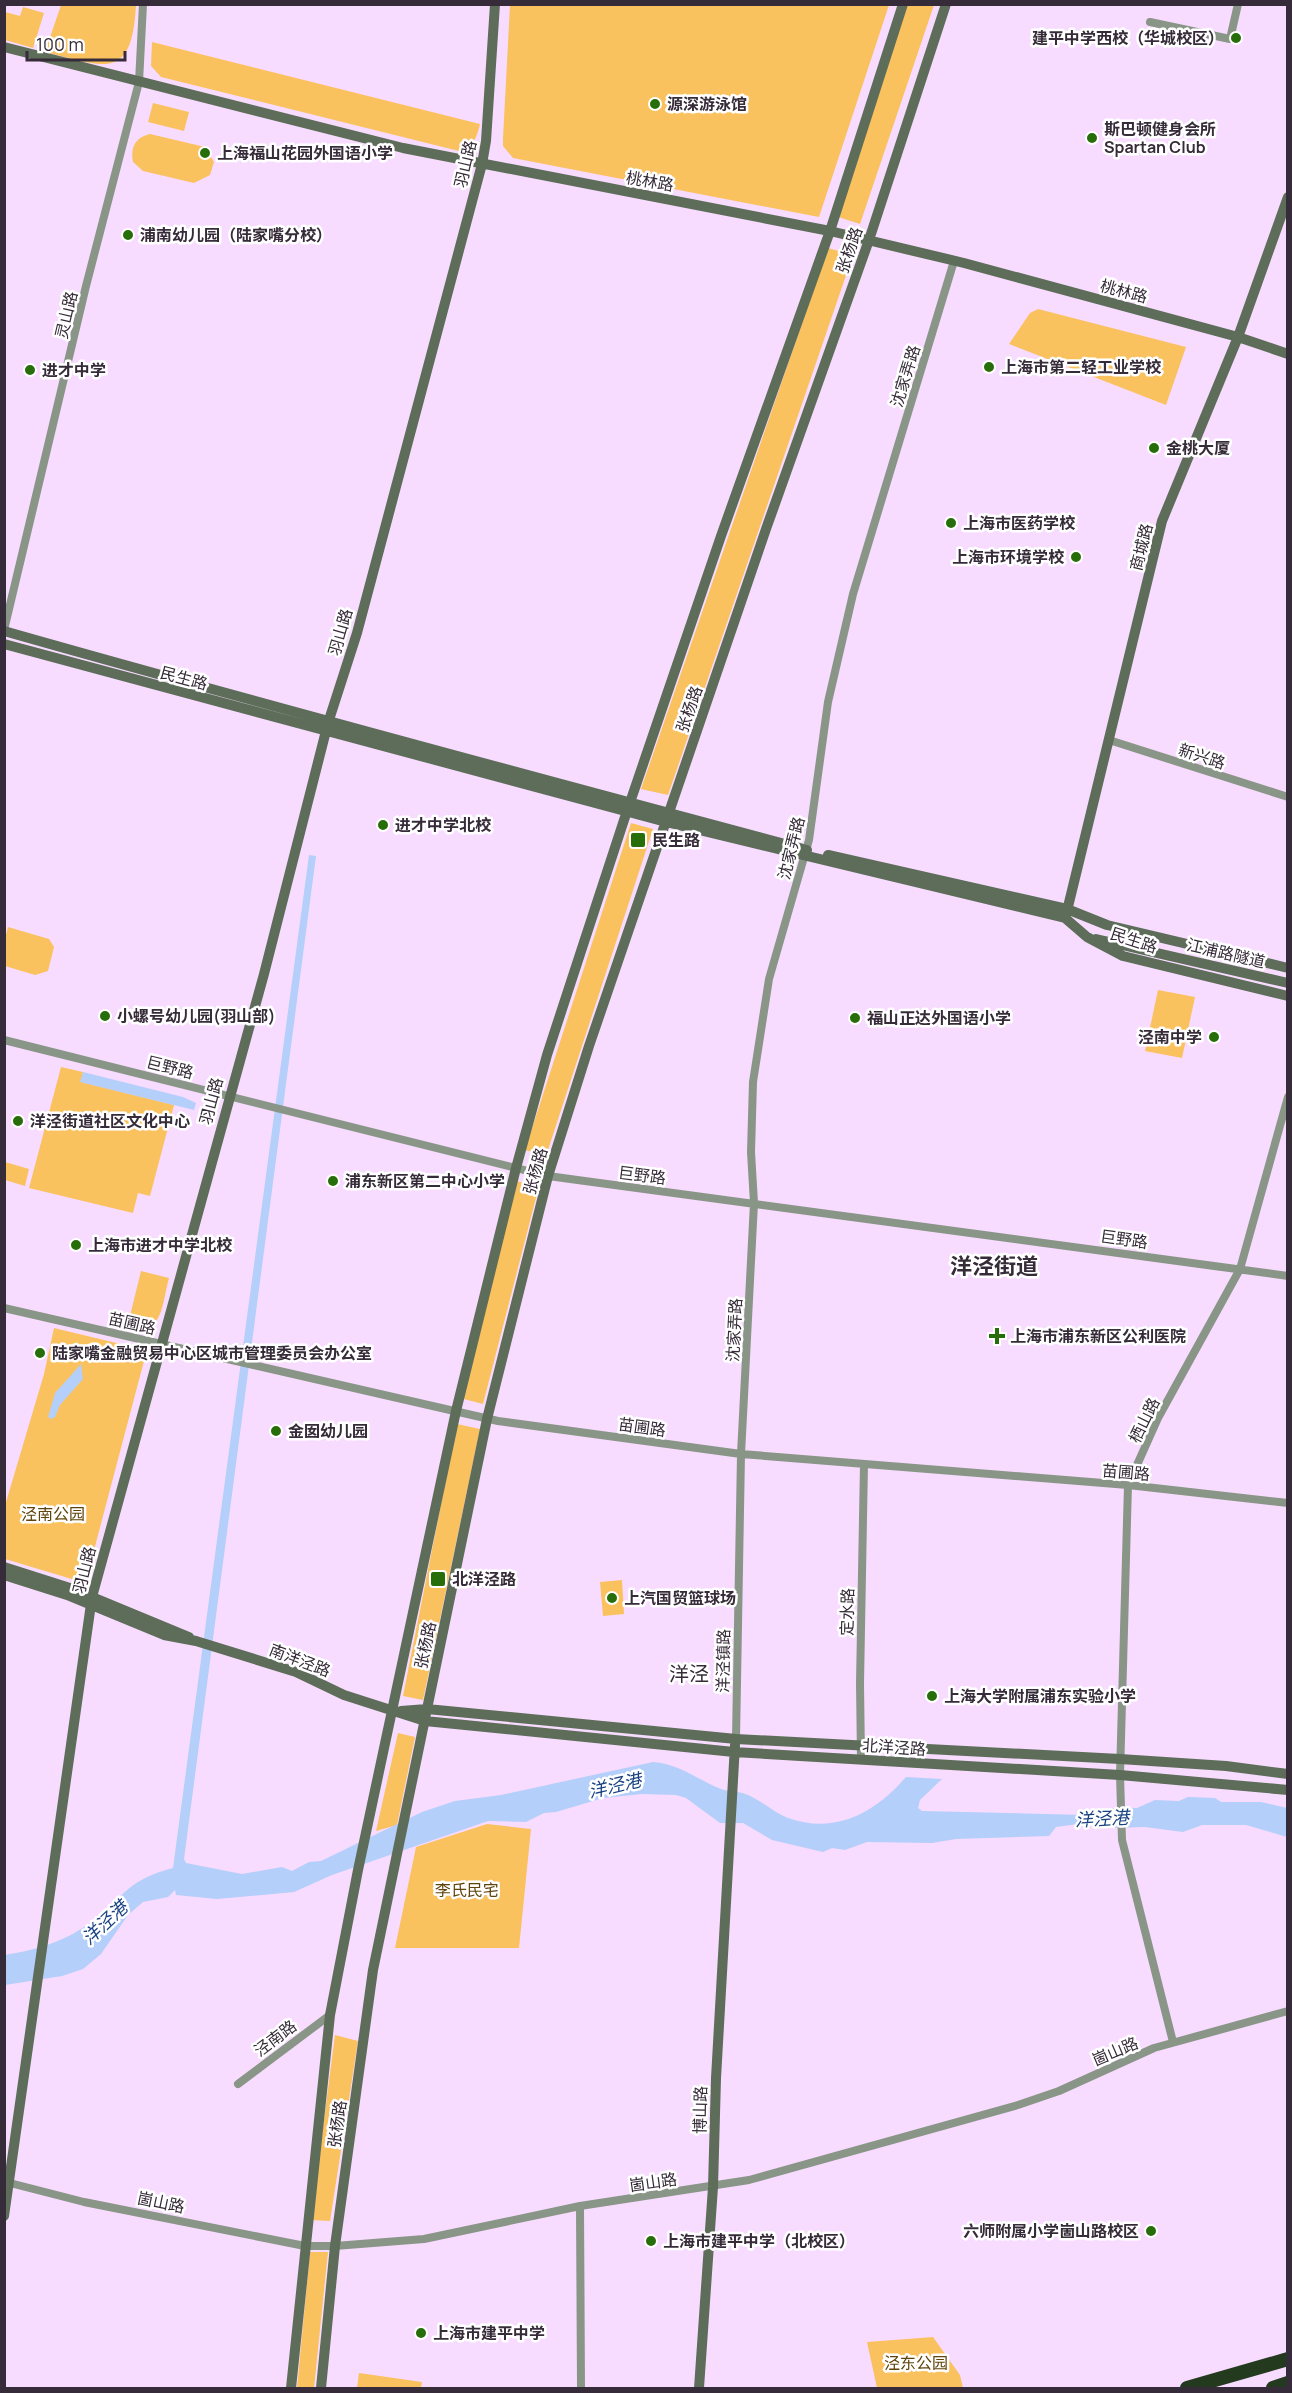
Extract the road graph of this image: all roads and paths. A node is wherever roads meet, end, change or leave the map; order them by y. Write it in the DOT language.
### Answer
graph roads {
  1 [pos="143,4"];
  2 [pos="495,4"];
  3 [pos="903,4"];
  4 [pos="946,4"];
  5 [pos="1238,4"];
  6 [pos="1150,22"];
  7 [pos="4,47"];
  8 [pos="139,82"];
  9 [pos="482,164"];
  10 [pos="1287,197"];
  11 [pos="830,231"];
  12 [pos="869,240"];
  13 [pos="954,261"];
  14 [pos="1238,337"];
  15 [pos="1287,354"];
  16 [pos="4,630"];
  17 [pos="4,644"];
  18 [pos="327,728"];
  19 [pos="1109,740"];
  20 [pos="1287,797"];
  21 [pos="629,806"];
  22 [pos="667,818"];
  23 [pos="806,853"];
  24 [pos="1066,914"];
  25 [pos="1107,925"];
  26 [pos="1087,937"];
  27 [pos="1287,968"];
  28 [pos="1287,974"];
  29 [pos="1287,982"];
  30 [pos="1287,996"];
  31 [pos="4,1040"];
  32 [pos="228,1096"];
  33 [pos="1287,1097"];
  34 [pos="516,1168"];
  35 [pos="549,1176"];
  36 [pos="754,1203"];
  37 [pos="1240,1269"];
  38 [pos="1287,1276"];
  39 [pos="4,1308"];
  40 [pos="160,1343"];
  41 [pos="456,1411"];
  42 [pos="488,1419"];
  43 [pos="741,1454"];
  44 [pos="864,1464"];
  45 [pos="1128,1485"];
  46 [pos="1287,1503"];
  47 [pos="4,1567"];
  48 [pos="4,1575"];
  49 [pos="91,1602"];
  50 [pos="427,1709"];
  51 [pos="392,1712"];
  52 [pos="425,1721"];
  53 [pos="736,1739"];
  54 [pos="861,1744"];
  55 [pos="734,1752"];
  56 [pos="1120,1759"];
  57 [pos="861,1760"];
  58 [pos="1287,1774"];
  59 [pos="1120,1775"];
  60 [pos="1287,1790"];
  61 [pos="731,1832"];
  62 [pos="1287,2012"];
  63 [pos="330,2015"];
  64 [pos="1173,2042"];
  65 [pos="238,2084"];
  66 [pos="7,2182"];
  67 [pos="713,2187"];
  68 [pos="580,2206"];
  69 [pos="4,2216"];
  70 [pos="305,2246"];
  71 [pos="335,2246"];
  72 [pos="1287,2359"];
  73 [pos="1287,2366"];
  74 [pos="1287,2383"];
  75 [pos="291,2388"];
  76 [pos="321,2388"];
  77 [pos="581,2388"];
  78 [pos="699,2388"];
  79 [pos="1187,2388"];
  80 [pos="1225,2388"];
  81 [pos="1273,2388"];
  1 -- 8 [label="street, 灵山路"];
  2 -- 9 [label="main road, 羽山路"];
  3 -- 11 [label="main road, 张杨路"];
  4 -- 12 [label="main road, 张杨路"];
  5 -- 6 [label="street"];
  7 -- 8 [label="main road, 桃林路"];
  8 -- 9 [label="main road, 桃林路"];
  8 -- 16 [label="street, 灵山路"];
  9 -- 11 [label="main road, 桃林路"];
  9 -- 18 [label="main road, 羽山路"];
  10 -- 14 [label="main road, 商城路"];
  11 -- 12 [label="main road, 桃林路"];
  11 -- 21 [label="main road, 张杨路"];
  12 -- 13 [label="main road, 桃林路"];
  12 -- 22 [label="main road, 张杨路"];
  13 -- 14 [label="main road, 桃林路"];
  13 -- 23 [label="street, 沈家弄路"];
  14 -- 15 [label="main road, 桃林路"];
  14 -- 19 [label="main road, 商城路"];
  16 -- 18 [label="main road, 民生路"];
  17 -- 18 [label="main road, 民生路"];
  18 -- 21 [label="main road, 民生路"];
  18 -- 32 [label="main road, 羽山路"];
  19 -- 20 [label="street, 新兴路"];
  19 -- 24 [label="main road, 商城路"];
  21 -- 22 [label="main road, 民生路"];
  21 -- 34 [label="main road, 张杨路"];
  22 -- 23 [label="main road, 民生路"];
  22 -- 35 [label="main road, 张杨路"];
  23 -- 24 [label="main road, 民生路"];
  23 -- 36 [label="street, 沈家弄路"];
  24 -- 25 [label="main road, 民生路"];
  24 -- 26 [label="main road, 民生路"];
  25 -- 27 [label="main road, 民生路"];
  25 -- 28 [label="main road, 江浦路隧道"];
  26 -- 29 [label="main road, 江浦路隧道"];
  26 -- 30 [label="main road, 民生路"];
  31 -- 32 [label="street, 巨野路"];
  32 -- 34 [label="street, 巨野路"];
  32 -- 40 [label="main road, 羽山路"];
  33 -- 37 [label="street, 栖山路"];
  34 -- 35 [label="street, 巨野路"];
  34 -- 41 [label="main road, 张杨路"];
  35 -- 36 [label="street, 巨野路"];
  35 -- 42 [label="main road, 张杨路"];
  36 -- 37 [label="street, 巨野路"];
  36 -- 43 [label="street, 沈家弄路"];
  37 -- 38 [label="street, 巨野路"];
  37 -- 45 [label="street, 栖山路"];
  39 -- 40 [label="street, 苗圃路"];
  40 -- 41 [label="street, 苗圃路"];
  40 -- 49 [label="main road, 羽山路"];
  41 -- 42 [label="street, 苗圃路"];
  41 -- 51 [label="main road, 张杨路"];
  42 -- 43 [label="street, 苗圃路"];
  42 -- 50 [label="main road, 张杨路"];
  43 -- 44 [label="street, 苗圃路"];
  43 -- 53 [label="street, 洋泾镇路"];
  44 -- 45 [label="street, 苗圃路"];
  44 -- 54 [label="street, 定水路"];
  45 -- 46 [label="street, 苗圃路"];
  45 -- 56 [label="street, 栖山路"];
  47 -- 49 [label="main road, 南洋泾路"];
  48 -- 49 [label="main road, 南洋泾路"];
  49 -- 51 [label="main road, 南洋泾路"];
  49 -- 66 [label="main road, 羽山路"];
  50 -- 51 [label="main road, 北洋泾路"];
  50 -- 52 [label="main road, 张杨路"];
  50 -- 53 [label="main road, 北洋泾路"];
  51 -- 52 [label="main road, 北洋泾路"];
  51 -- 63 [label="main road, 张杨路"];
  52 -- 55 [label="main road, 北洋泾路"];
  52 -- 71 [label="main road, 张杨路"];
  53 -- 54 [label="main road, 北洋泾路"];
  53 -- 55 [label="main road, 洋泾镇路"];
  54 -- 56 [label="main road, 北洋泾路"];
  54 -- 57 [label="street, 定水路"];
  55 -- 57 [label="main road, 北洋泾路"];
  55 -- 61 [label="main road, 洋泾镇路"];
  56 -- 58 [label="main road, 北洋泾路"];
  56 -- 59 [label="street, 栖山路"];
  57 -- 59 [label="main road, 北洋泾路"];
  59 -- 60 [label="main road, 北洋泾路"];
  59 -- 64 [label="street, 栖山路"];
  61 -- 67 [label="main road, 博山路"];
  62 -- 64 [label="street, 崮山路"];
  63 -- 65 [label="street, 泾南路"];
  63 -- 70 [label="main road, 张杨路"];
  64 -- 67 [label="street, 崮山路"];
  66 -- 69 [label="main road, 羽山路"];
  66 -- 70 [label="street, 崮山路"];
  67 -- 68 [label="street, 崮山路"];
  67 -- 78 [label="main road, 博山路"];
  68 -- 71 [label="street, 崮山路"];
  68 -- 77 [label="street"];
  70 -- 71 [label="street, 崮山路"];
  70 -- 75 [label="main road, 张杨路"];
  71 -- 76 [label="main road, 张杨路"];
  72 -- 79 [label="highway"];
  73 -- 80 [label="highway"];
  74 -- 81 [label="highway"];
}
